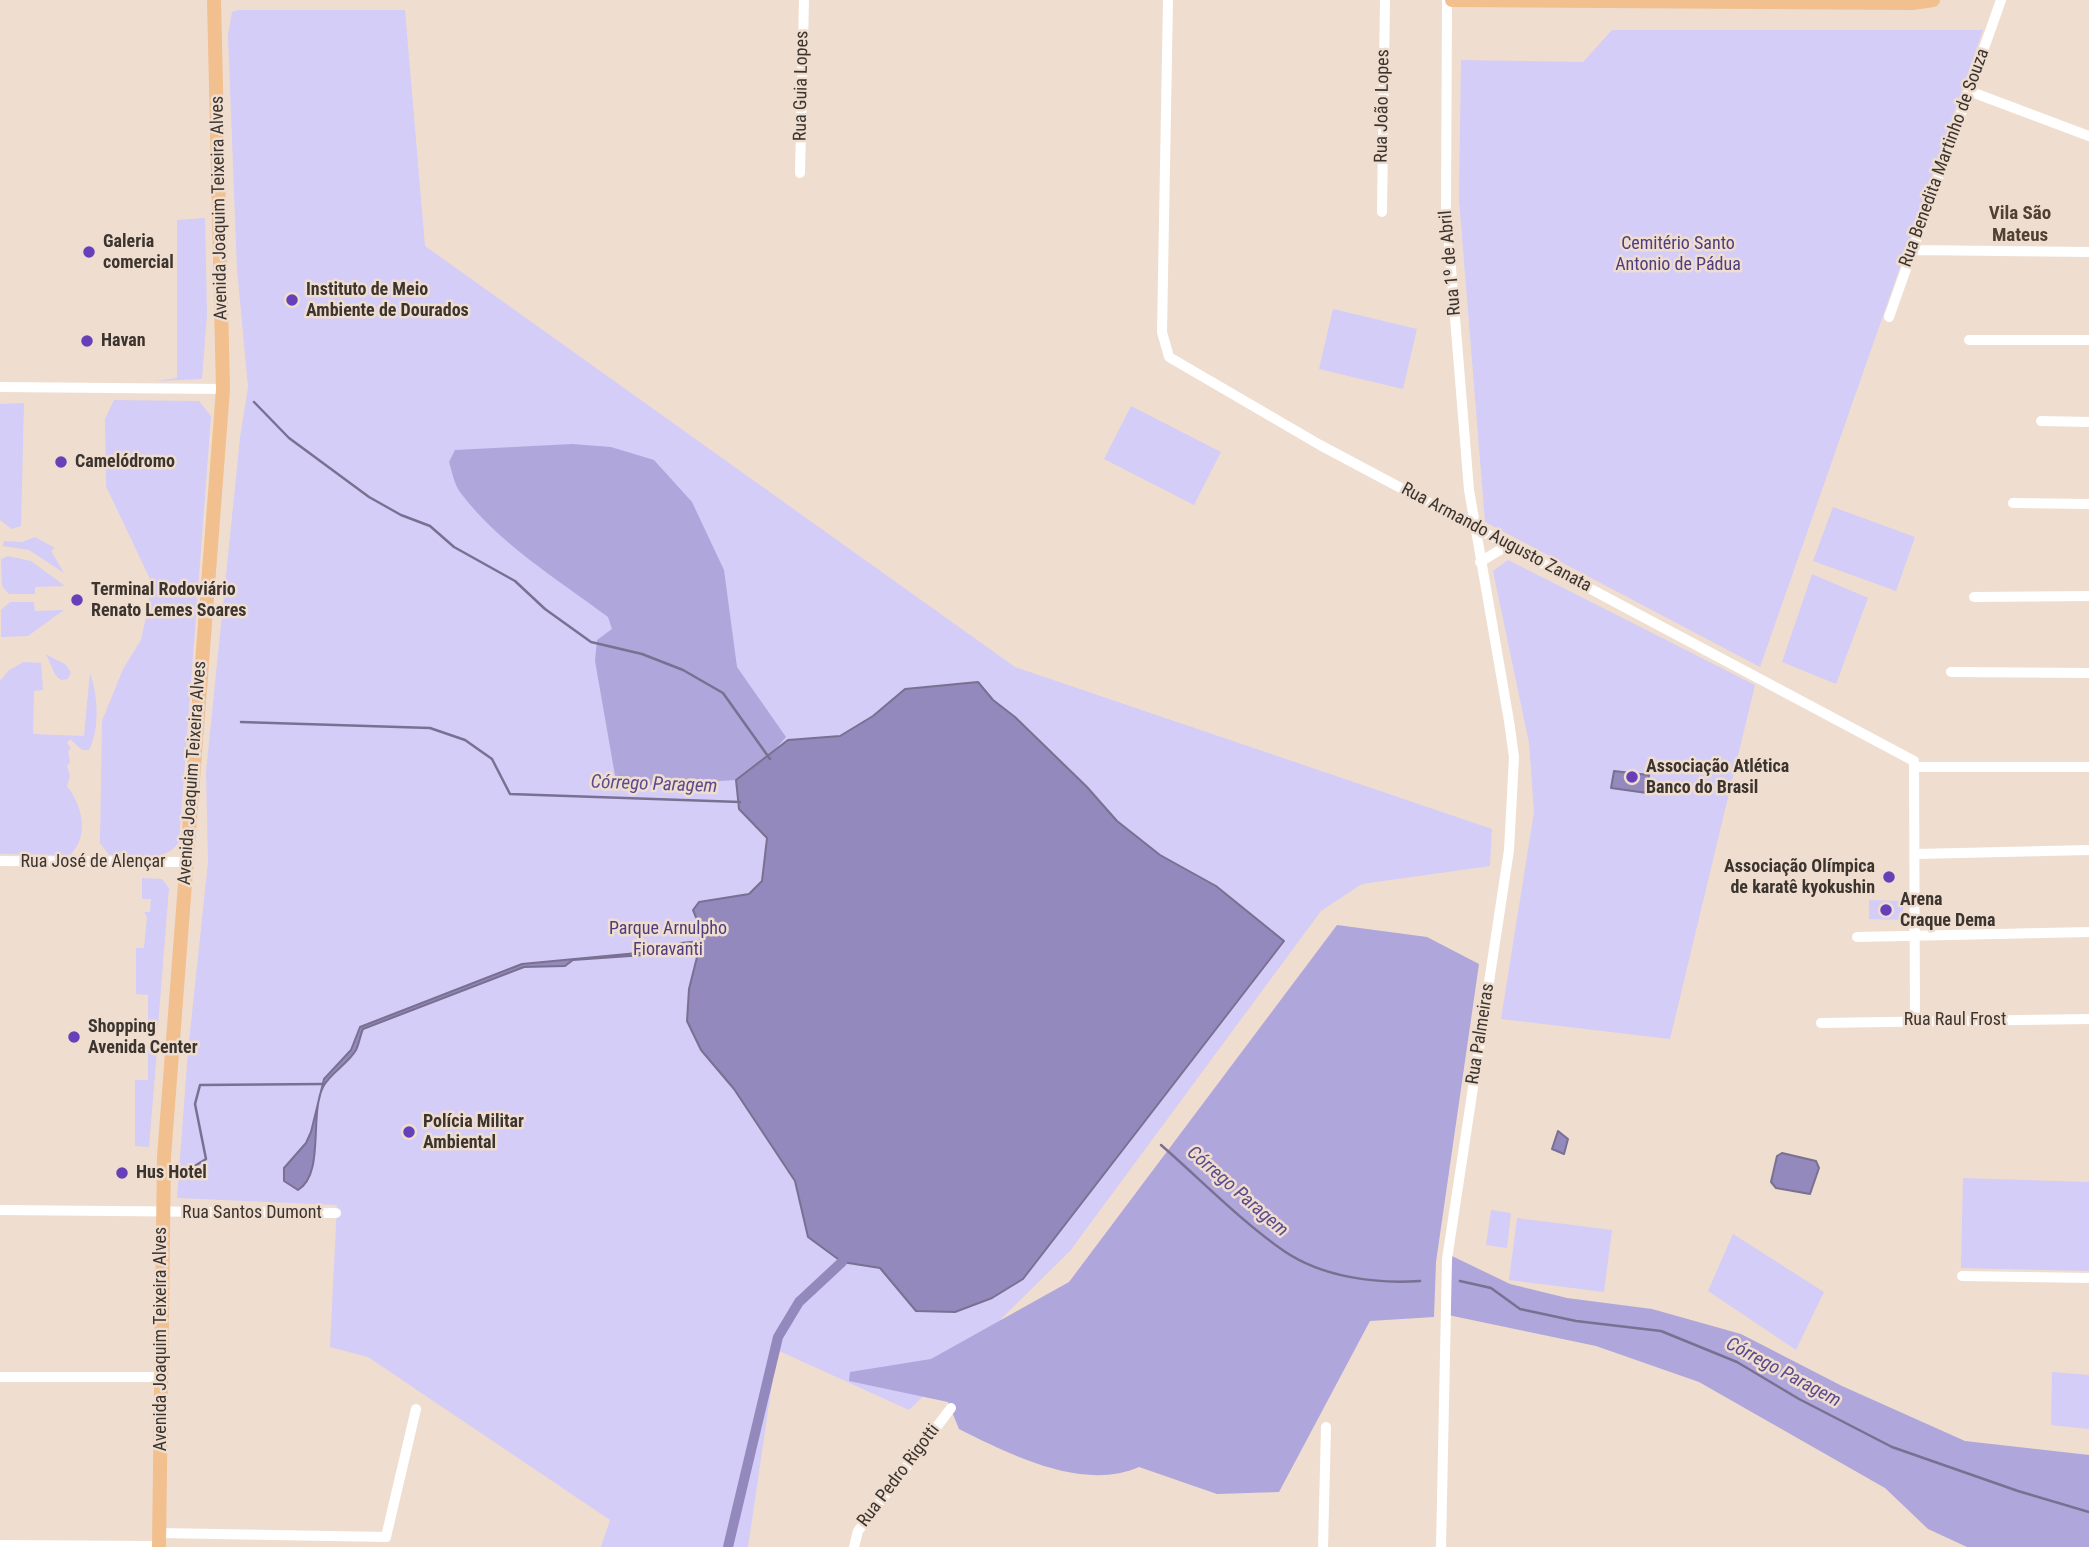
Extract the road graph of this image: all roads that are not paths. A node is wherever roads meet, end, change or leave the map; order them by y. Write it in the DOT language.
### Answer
graph roads {
  1 [pos="214,0"];
  2 [pos="804,0"];
  3 [pos="1168,0"];
  4 [pos="1385,0"];
  5 [pos="1450,0"];
  6 [pos="1562,0"];
  7 [pos="1933,0"];
  8 [pos="2001,0"];
  9 [pos="1673,1"];
  10 [pos="1792,1"];
  11 [pos="1913,1"];
  12 [pos="1969,91"];
  13 [pos="2089,136"];
  14 [pos="800,173"];
  15 [pos="1382,212"];
  16 [pos="1912,250"];
  17 [pos="2089,252"];
  18 [pos="1889,317"];
  19 [pos="1969,340"];
  20 [pos="2089,340"];
  21 [pos="0,387"];
  22 [pos="223,389"];
  23 [pos="2040,421"];
  24 [pos="2089,422"];
  25 [pos="2013,503"];
  26 [pos="2089,503"];
  27 [pos="1473,524"];
  28 [pos="1508,545"];
  29 [pos="1480,562"];
  30 [pos="2089,596"];
  31 [pos="1974,597"];
  32 [pos="1951,672"];
  33 [pos="2089,673"];
  34 [pos="1915,767"];
  35 [pos="2089,767"];
  36 [pos="2089,850"];
  37 [pos="1916,854"];
  38 [pos="0,861"];
  39 [pos="185,862"];
  40 [pos="2089,932"];
  41 [pos="1915,936"];
  42 [pos="1857,937"];
  43 [pos="2089,1019"];
  44 [pos="1915,1020"];
  45 [pos="1821,1023"];
  46 [pos="0,1210"];
  47 [pos="162,1212"];
  48 [pos="337,1213"];
  49 [pos="1962,1276"];
  50 [pos="2089,1278"];
  51 [pos="0,1377"];
  52 [pos="161,1377"];
  53 [pos="951,1408"];
  54 [pos="416,1409"];
  55 [pos="1326,1427"];
  56 [pos="159,1542"];
  57 [pos="350,1542"];
  58 [pos="0,1545"];
  59 [pos="854,1547"];
  60 [pos="1323,1547"];
  61 [pos="1441,1547"];
  1 -- 22 [label="main road, Avenida Joaquim Teixeira Alves"];
  2 -- 14 [label="street, Rua Guia Lopes"];
  3 -- 27 [label="street, Rua Armando Augusto Zanata"];
  4 -- 15 [label="street, Rua João Lopes"];
  5 -- 6 [label="main road"];
  5 -- 27 [label="street, Rua 1º de Abril"];
  6 -- 9 [label="main road"];
  7 -- 11 [label="main road"];
  8 -- 12 [label="street, Rua Benedita Martinho de Souza"];
  9 -- 10 [label="main road"];
  10 -- 11 [label="main road"];
  12 -- 13 [label="street"];
  12 -- 16 [label="street, Rua Benedita Martinho de Souza"];
  16 -- 17 [label="street"];
  16 -- 18 [label="street, Rua Benedita Martinho de Souza"];
  19 -- 20 [label="street"];
  21 -- 22 [label="street"];
  22 -- 39 [label="main road, Avenida Joaquim Teixeira Alves"];
  23 -- 24 [label="street"];
  25 -- 26 [label="street"];
  27 -- 28 [label="street, Rua Armando Augusto Zanata"];
  27 -- 29 [label="street, Rua Palmeiras"];
  28 -- 29 [label="street"];
  28 -- 34 [label="street, Rua Armando Augusto Zanata"];
  29 -- 61 [label="street, Rua Palmeiras"];
  30 -- 31 [label="street"];
  32 -- 33 [label="street"];
  34 -- 35 [label="street"];
  34 -- 37 [label="street"];
  36 -- 37 [label="street"];
  37 -- 41 [label="street"];
  38 -- 39 [label="street, Rua José de Alençar"];
  39 -- 47 [label="main road, Avenida Joaquim Teixeira Alves"];
  40 -- 41 [label="street"];
  41 -- 42 [label="street"];
  41 -- 44 [label="street"];
  43 -- 44 [label="street, Rua Raul Frost"];
  44 -- 45 [label="street, Rua Raul Frost"];
  46 -- 47 [label="street, Rua Santos Dumont"];
  47 -- 48 [label="street, Rua Santos Dumont"];
  47 -- 52 [label="main road, Avenida Joaquim Teixeira Alves"];
  49 -- 50 [label="street"];
  51 -- 52 [label="street"];
  52 -- 56 [label="main road, Avenida Joaquim Teixeira Alves"];
  53 -- 59 [label="street, Rua Pedro Rigotti"];
  54 -- 57 [label="street"];
  55 -- 60 [label="street"];
  56 -- 57 [label="street"];
  56 -- 58 [label="street"];
}
